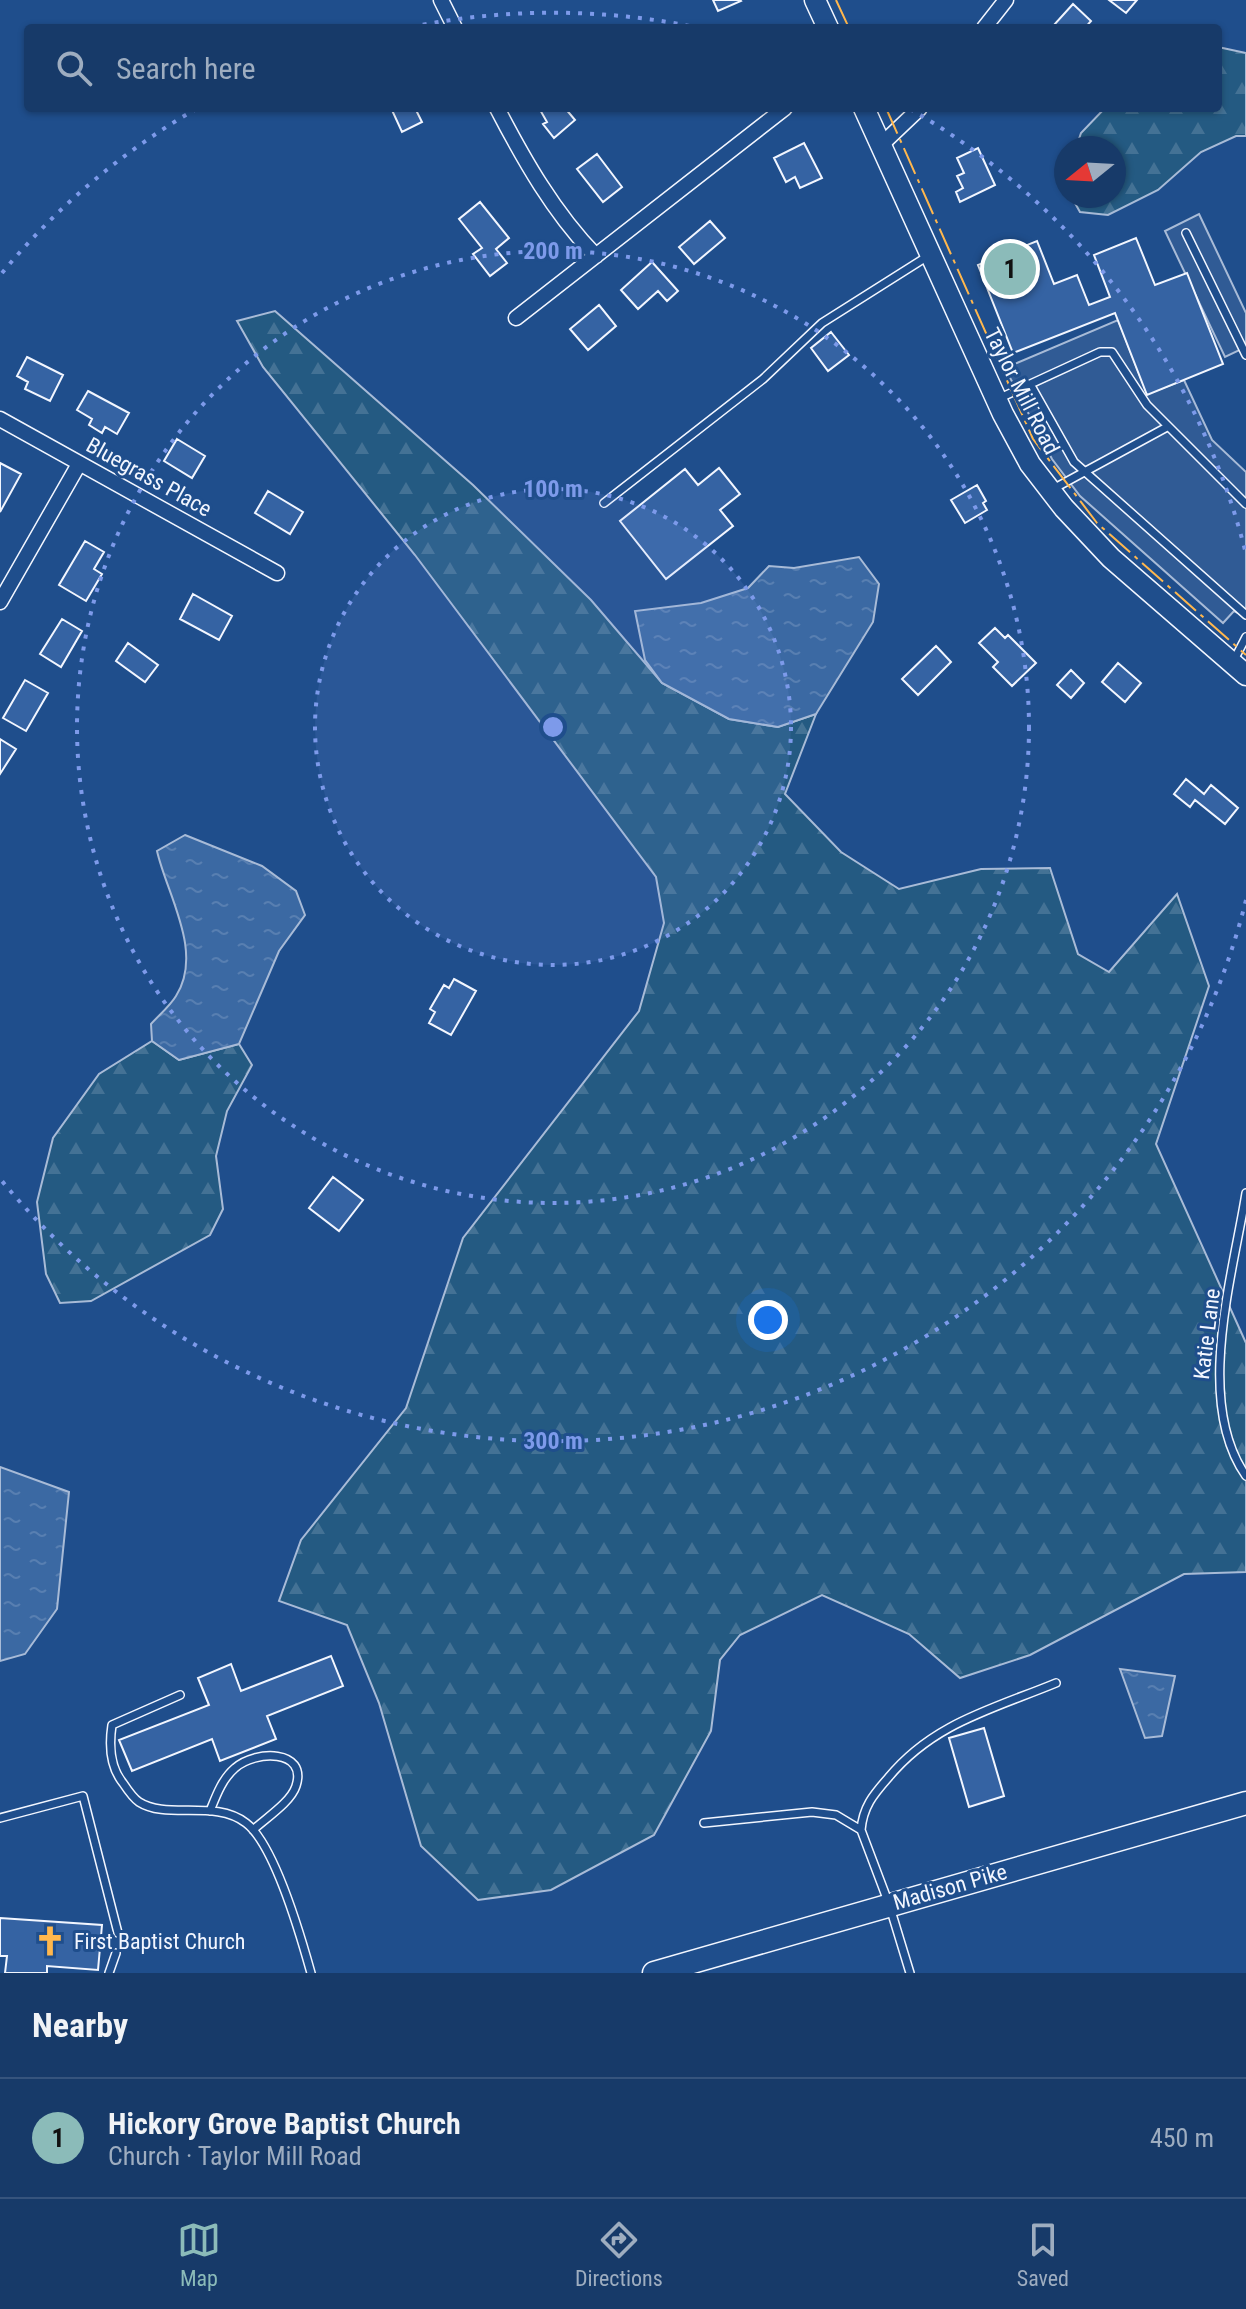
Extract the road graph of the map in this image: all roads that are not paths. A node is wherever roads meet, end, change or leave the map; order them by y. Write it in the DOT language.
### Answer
graph roads {
  1 [pos="441,0"];
  2 [pos="815,0"];
  3 [pos="1006,0"];
  4 [pos="453,24"];
  5 [pos="826,24"];
  6 [pos="987,24"];
  7 [pos="499,112"];
  8 [pos="780,112"];
  9 [pos="866,112"];
  10 [pos="916,112"];
  11 [pos="880,146"];
  12 [pos="1186,233"];
  13 [pos="930,255"];
  14 [pos="596,256"];
  15 [pos="516,318"];
  16 [pos="1246,355"];
  17 [pos="1030,384"];
  18 [pos="996,399"];
  19 [pos="0,419"];
  20 [pos="1167,427"];
  21 [pos="79,464"];
  22 [pos="1085,472"];
  23 [pos="1050,491"];
  24 [pos="604,503"];
  25 [pos="1246,504"];
  26 [pos="277,573"];
  27 [pos="0,602"];
  28 [pos="1246,615"];
  29 [pos="1246,637"];
  30 [pos="1242,658"];
  31 [pos="1246,1193"];
  32 [pos="1246,1476"];
  33 [pos="1056,1683"];
  34 [pos="180,1695"];
  35 [pos="1246,1803"];
  36 [pos="210,1811"];
  37 [pos="0,1818"];
  38 [pos="704,1823"];
  39 [pos="253,1830"];
  40 [pos="861,1830"];
  41 [pos="889,1904"];
  42 [pos="118,1933"];
  43 [pos="116,1953"];
  44 [pos="109,1973"];
  45 [pos="311,1973"];
  46 [pos="654,1973"];
  47 [pos="910,1973"];
  1 -- 4 [label="street"];
  2 -- 5 [label="main road"];
  3 -- 6 [label="street"];
  7 -- 14 [label="street"];
  8 -- 14 [label="street"];
  9 -- 11 [label="main road, Taylor Mill Road"];
  10 -- 11 [label="street"];
  11 -- 13 [label="main road, Taylor Mill Road"];
  12 -- 16 [label="lane"];
  13 -- 18 [label="main road, Taylor Mill Road"];
  13 -- 24 [label="lane"];
  14 -- 15 [label="street"];
  17 -- 18 [label="lane"];
  17 -- 20 [label="lane"];
  17 -- 22 [label="lane"];
  18 -- 23 [label="main road, Taylor Mill Road"];
  19 -- 21 [label="street, Bluegrass Place"];
  20 -- 22 [label="lane"];
  20 -- 25 [label="lane"];
  21 -- 26 [label="street, Bluegrass Place"];
  21 -- 27 [label="street"];
  22 -- 23 [label="lane"];
  22 -- 28 [label="lane"];
  23 -- 30 [label="main road, Taylor Mill Road"];
  29 -- 30 [label="lane"];
  31 -- 32 [label="lane, Katie Lane"];
  33 -- 40 [label="lane"];
  34 -- 36 [label="lane"];
  35 -- 41 [label="main road, Madison Pike"];
  36 -- 39 [label="lane"];
  36 -- 39 [label="lane"];
  37 -- 42 [label="lane"];
  38 -- 40 [label="lane"];
  39 -- 45 [label="lane"];
  40 -- 41 [label="lane"];
  41 -- 46 [label="main road, Madison Pike"];
  41 -- 47 [label="lane"];
  43 -- 44 [label="lane"];
}
